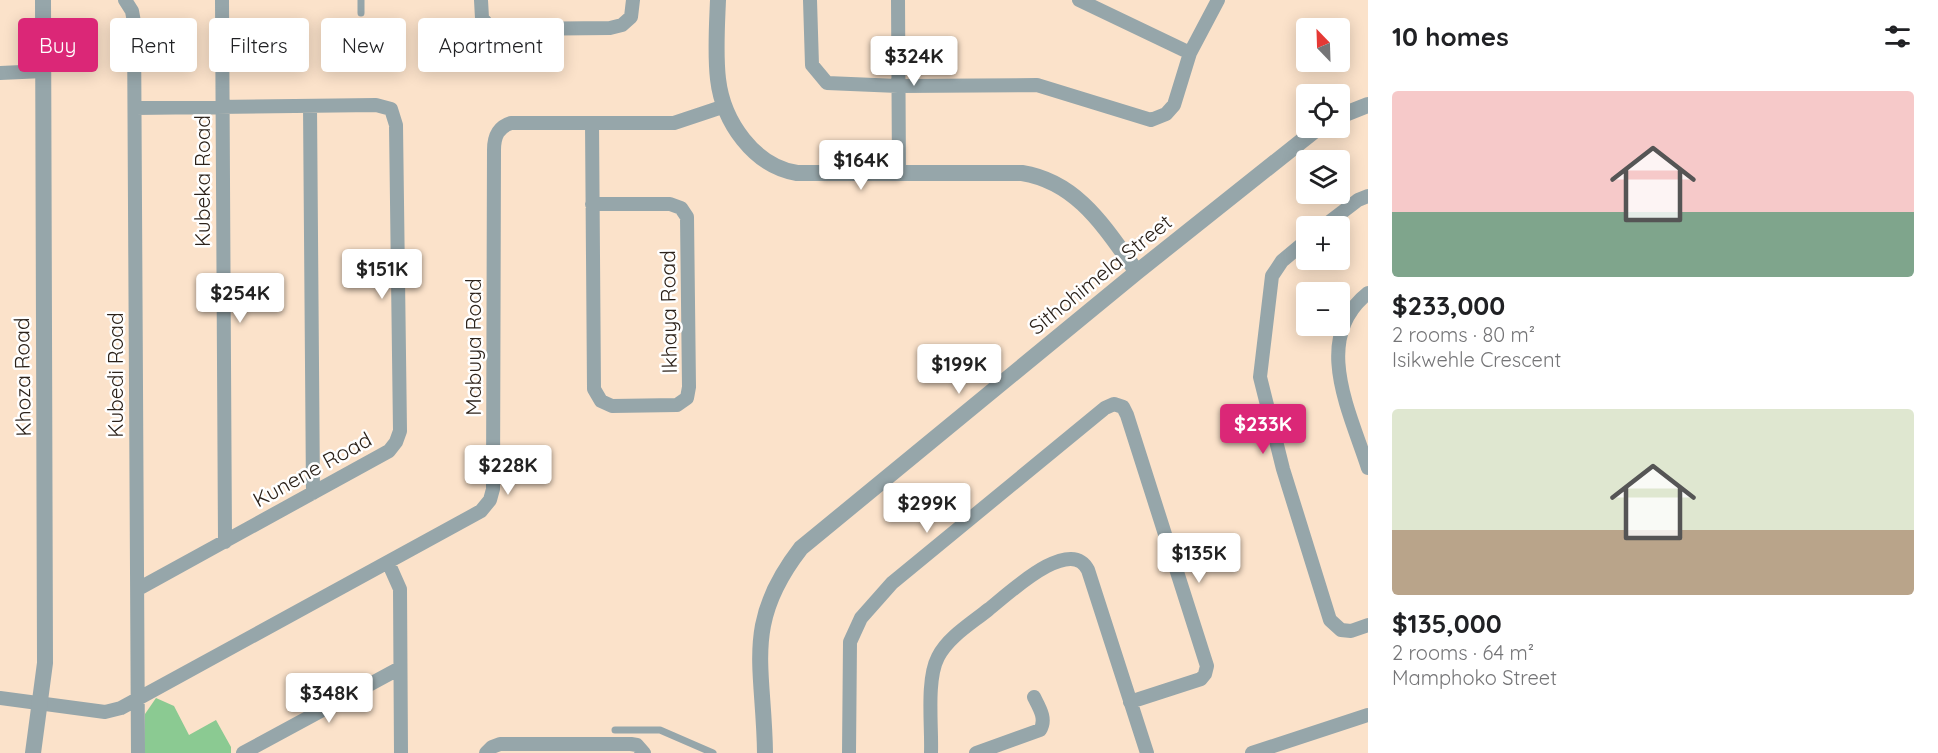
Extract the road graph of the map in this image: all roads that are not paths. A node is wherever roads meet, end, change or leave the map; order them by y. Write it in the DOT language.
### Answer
graph roads {
  1 [pos="43,0"];
  2 [pos="125,0"];
  3 [pos="222,0"];
  4 [pos="361,0"];
  5 [pos="481,0"];
  6 [pos="633,0"];
  7 [pos="718,0"];
  8 [pos="810,0"];
  9 [pos="898,0"];
  10 [pos="1079,0"];
  11 [pos="1218,0"];
  12 [pos="361,13"];
  13 [pos="43,18"];
  14 [pos="1190,53"];
  15 [pos="22,72"];
  16 [pos="44,72"];
  17 [pos="0,73"];
  18 [pos="898,86"];
  19 [pos="310,105"];
  20 [pos="1368,105"];
  21 [pos="222,106"];
  22 [pos="725,106"];
  23 [pos="135,108"];
  24 [pos="1350,112"];
  25 [pos="592,123"];
  26 [pos="1305,138"];
  27 [pos="899,174"];
  28 [pos="1368,196"];
  29 [pos="592,204"];
  30 [pos="1337,216"];
  31 [pos="1296,250"];
  32 [pos="1137,272"];
  33 [pos="1368,293"];
  34 [pos="1368,468"];
  35 [pos="313,493"];
  36 [pos="225,542"];
  37 [pos="388,562"];
  38 [pos="138,589"];
  39 [pos="1368,625"];
  40 [pos="400,668"];
  41 [pos="1034,697"];
  42 [pos="0,698"];
  43 [pos="137,701"];
  44 [pos="1130,702"];
  45 [pos="40,704"];
  46 [pos="1368,715"];
  47 [pos="615,730"];
  48 [pos="565,749"];
  49 [pos="33,753"];
  50 [pos="138,753"];
  51 [pos="243,753"];
  52 [pos="401,753"];
  53 [pos="486,753"];
  54 [pos="644,753"];
  55 [pos="713,753"];
  56 [pos="765,753"];
  57 [pos="849,753"];
  58 [pos="931,753"];
  59 [pos="976,753"];
  60 [pos="1147,753"];
  61 [pos="1252,753"];
  1 -- 13 [label="street, Khoza Road"];
  2 -- 23 [label="street, Kubedi Road"];
  3 -- 21 [label="street, Kubeka Road"];
  4 -- 12 [label="lane"];
  5 -- 6 [label="street"];
  7 -- 22 [label="street"];
  8 -- 18 [label="street"];
  9 -- 18 [label="street"];
  10 -- 14 [label="street"];
  11 -- 14 [label="street"];
  14 -- 18 [label="street"];
  15 -- 17 [label="street"];
  16 -- 45 [label="street, Khoza Road"];
  18 -- 27 [label="street"];
  19 -- 21 [label="street, Kunene Road"];
  19 -- 35 [label="street"];
  19 -- 35 [label="street, Kunene Road"];
  20 -- 24 [label="street"];
  21 -- 23 [label="street, Kunene Road"];
  21 -- 36 [label="street, Kubeka Road"];
  22 -- 25 [label="street, Mabuya Road"];
  22 -- 27 [label="street"];
  23 -- 38 [label="street, Kubedi Road"];
  25 -- 29 [label="street, Ikhaya Road"];
  25 -- 37 [label="street, Mabuya Road"];
  26 -- 32 [label="street, Sithohimela Street"];
  27 -- 32 [label="street"];
  28 -- 30 [label="street"];
  29 -- 29 [label="street, Ikhaya Road"];
  31 -- 39 [label="street"];
  32 -- 56 [label="street, Sithohimela Street"];
  33 -- 34 [label="street"];
  35 -- 36 [label="street, Kunene Road"];
  36 -- 38 [label="street, Kunene Road"];
  37 -- 40 [label="street"];
  37 -- 43 [label="street, Mabuya Road"];
  38 -- 43 [label="street, Kubedi Road"];
  40 -- 51 [label="street"];
  40 -- 52 [label="street"];
  41 -- 59 [label="street"];
  42 -- 45 [label="street, Mabuya Road"];
  43 -- 45 [label="street, Mabuya Road"];
  43 -- 50 [label="street, Kubedi Road"];
  44 -- 57 [label="street"];
  44 -- 58 [label="street"];
  44 -- 60 [label="street"];
  45 -- 49 [label="street, Khoza Road"];
  46 -- 61 [label="street"];
  47 -- 55 [label="lane"];
  48 -- 53 [label="street"];
  48 -- 54 [label="street"];
}
